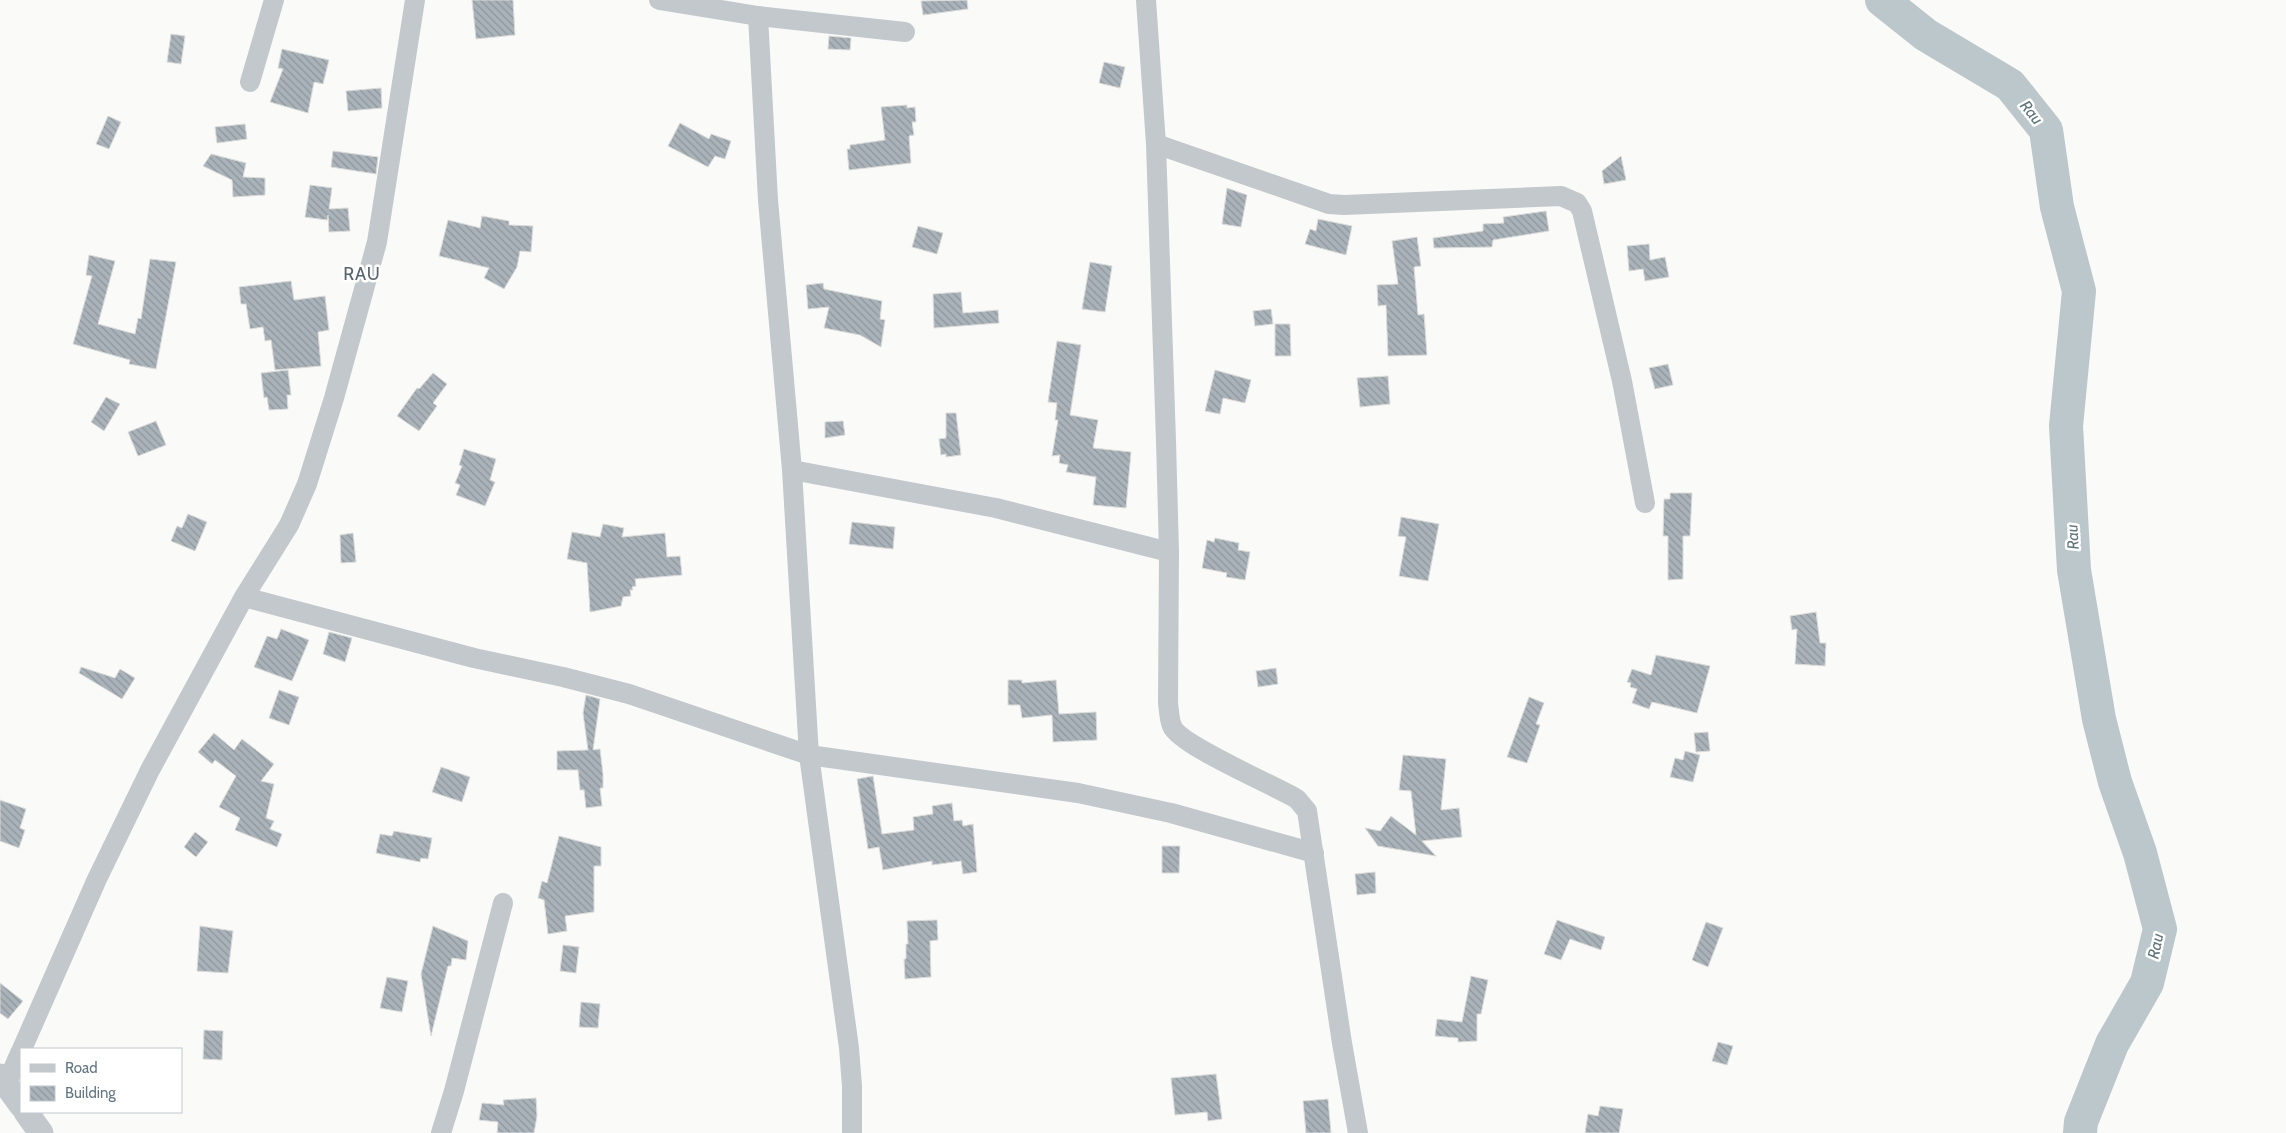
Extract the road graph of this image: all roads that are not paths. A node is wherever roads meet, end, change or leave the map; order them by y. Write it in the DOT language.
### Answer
graph roads {
  1 [pos="274,0"];
  2 [pos="415,0"];
  3 [pos="659,0"];
  4 [pos="1146,0"];
  5 [pos="758,16"];
  6 [pos="905,32"];
  7 [pos="250,82"];
  8 [pos="1156,144"];
  9 [pos="792,470"];
  10 [pos="1645,503"];
  11 [pos="1169,552"];
  12 [pos="244,597"];
  13 [pos="809,755"];
  14 [pos="1314,853"];
  15 [pos="503,902"];
  16 [pos="23,1048"];
  17 [pos="20,1053"];
  18 [pos="3,1080"];
  19 [pos="20,1104"];
  20 [pos="27,1113"];
  21 [pos="41,1133"];
  22 [pos="440,1133"];
  23 [pos="852,1133"];
  24 [pos="1358,1133"];
  1 -- 7 [label="street"];
  2 -- 12 [label="street"];
  3 -- 5 [label="street"];
  4 -- 8 [label="street"];
  5 -- 6 [label="street"];
  5 -- 9 [label="street"];
  8 -- 10 [label="street"];
  8 -- 11 [label="street"];
  9 -- 11 [label="street"];
  9 -- 13 [label="street"];
  11 -- 14 [label="street"];
  12 -- 13 [label="street"];
  12 -- 16 [label="street"];
  13 -- 14 [label="street"];
  13 -- 23 [label="street"];
  14 -- 24 [label="street"];
  15 -- 22 [label="street"];
  17 -- 18 [label="street"];
  18 -- 19 [label="street"];
  20 -- 21 [label="street"];
}
